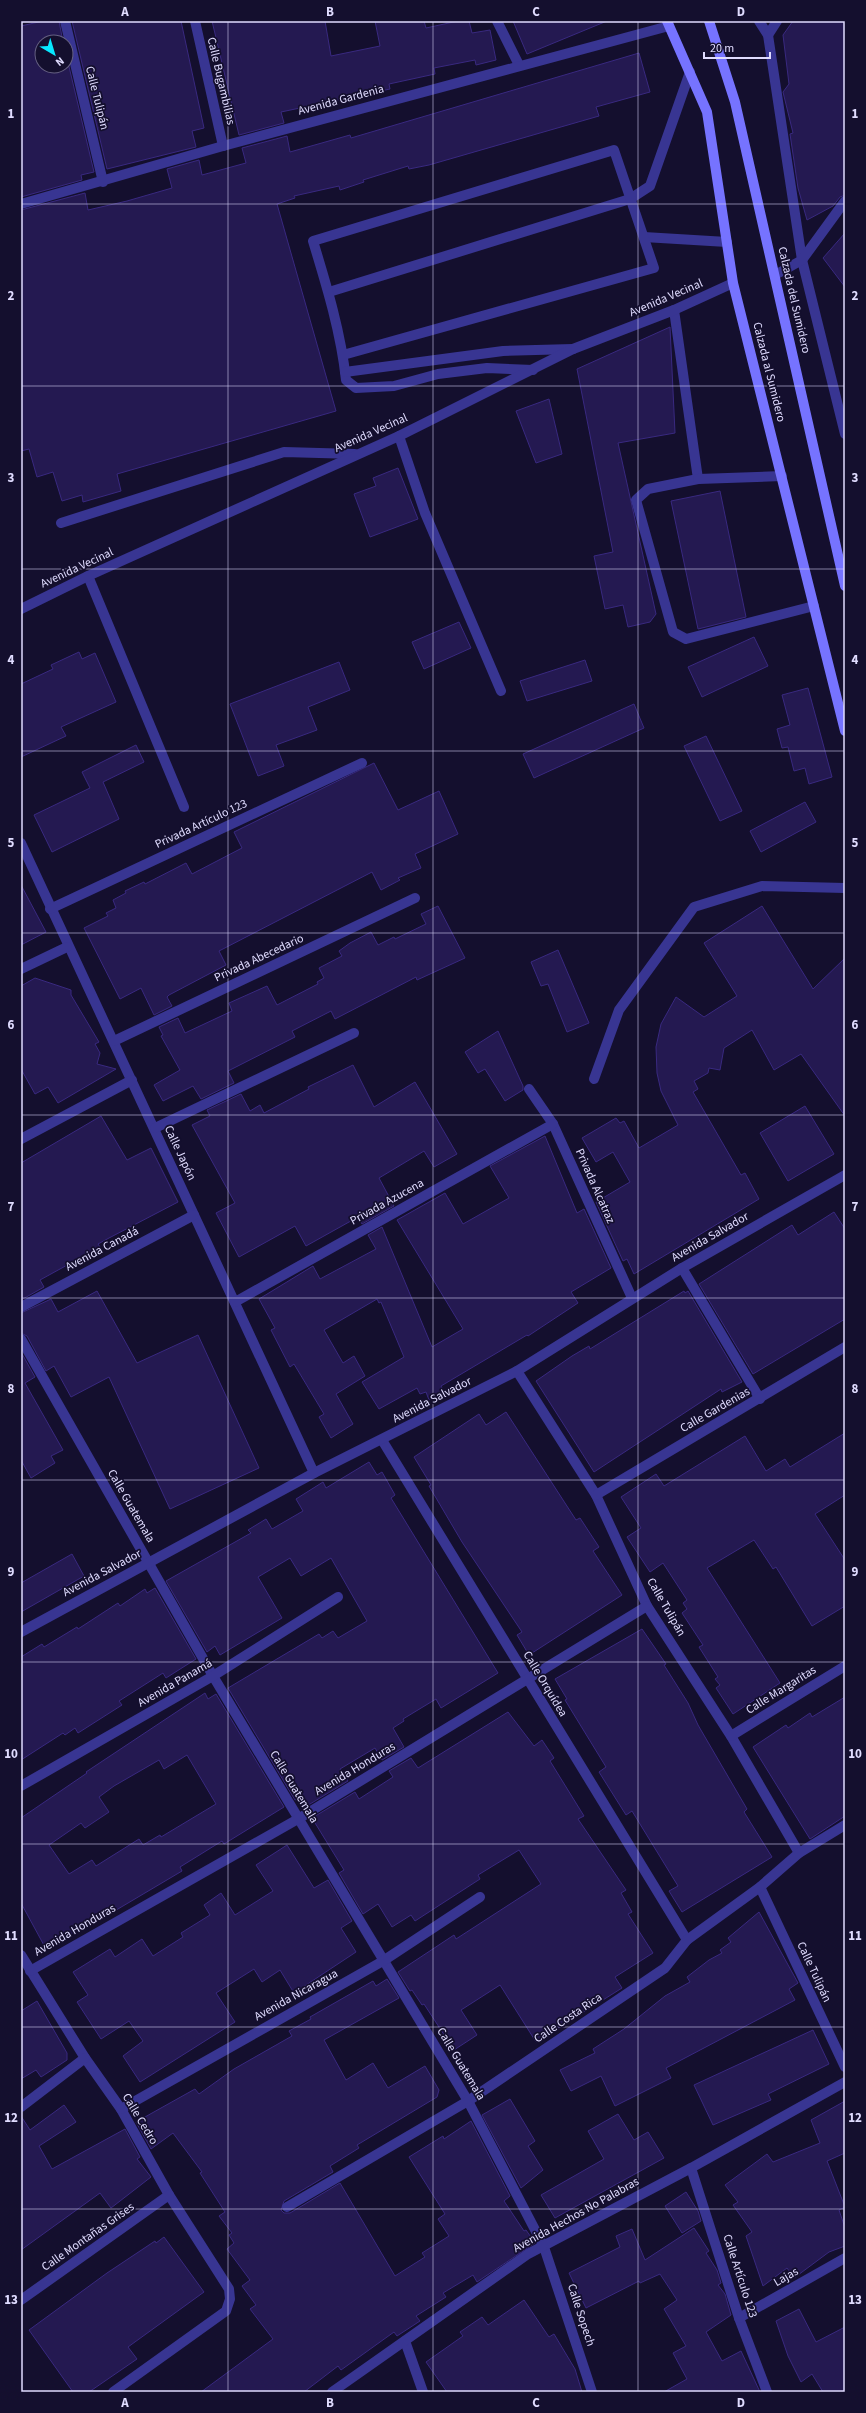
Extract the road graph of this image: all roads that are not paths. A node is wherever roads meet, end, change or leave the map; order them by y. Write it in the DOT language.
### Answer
graph roads {
  1 [pos="65,21"];
  2 [pos="195,21"];
  3 [pos="497,21"];
  4 [pos="710,21"];
  5 [pos="759,21"];
  6 [pos="777,21"];
  7 [pos="668,24"];
  8 [pos="768,35"];
  9 [pos="519,65"];
  10 [pos="690,72"];
  11 [pos="223,146"];
  12 [pos="103,182"];
  13 [pos="630,199"];
  14 [pos="845,201"];
  15 [pos="21,204"];
  16 [pos="644,237"];
  17 [pos="727,242"];
  18 [pos="802,260"];
  19 [pos="775,275"];
  20 [pos="734,284"];
  21 [pos="329,292"];
  22 [pos="674,310"];
  23 [pos="573,349"];
  24 [pos="343,355"];
  25 [pos="533,370"];
  26 [pos="345,372"];
  27 [pos="845,434"];
  28 [pos="399,436"];
  29 [pos="355,454"];
  30 [pos="782,476"];
  31 [pos="698,479"];
  32 [pos="61,523"];
  33 [pos="88,576"];
  34 [pos="845,586"];
  35 [pos="814,606"];
  36 [pos="21,609"];
  37 [pos="501,691"];
  38 [pos="845,732"];
  39 [pos="362,764"];
  40 [pos="184,807"];
  41 [pos="21,843"];
  42 [pos="845,888"];
  43 [pos="416,898"];
  44 [pos="50,909"];
  45 [pos="67,947"];
  46 [pos="21,968"];
  47 [pos="354,1033"];
  48 [pos="114,1041"];
  49 [pos="594,1079"];
  50 [pos="132,1080"];
  51 [pos="529,1089"];
  52 [pos="553,1124"];
  53 [pos="154,1128"];
  54 [pos="21,1139"];
  55 [pos="845,1175"];
  56 [pos="194,1215"];
  57 [pos="682,1268"];
  58 [pos="632,1298"];
  59 [pos="235,1302"];
  60 [pos="21,1307"];
  61 [pos="21,1339"];
  62 [pos="845,1346"];
  63 [pos="517,1371"];
  64 [pos="760,1399"];
  65 [pos="382,1440"];
  66 [pos="314,1473"];
  67 [pos="596,1495"];
  68 [pos="149,1563"];
  69 [pos="338,1596"];
  70 [pos="647,1606"];
  71 [pos="21,1632"];
  72 [pos="845,1666"];
  73 [pos="213,1676"];
  74 [pos="527,1680"];
  75 [pos="731,1736"];
  76 [pos="21,1786"];
  77 [pos="298,1819"];
  78 [pos="845,1825"];
  79 [pos="799,1853"];
  80 [pos="760,1888"];
  81 [pos="480,1896"];
  82 [pos="687,1940"];
  83 [pos="21,1955"];
  84 [pos="383,1961"];
  85 [pos="30,1970"];
  86 [pos="85,2058"];
  87 [pos="845,2067"];
  88 [pos="845,2082"];
  89 [pos="468,2101"];
  90 [pos="21,2107"];
  91 [pos="121,2109"];
  92 [pos="691,2168"];
  93 [pos="169,2195"];
  94 [pos="287,2207"];
  95 [pos="544,2247"];
  96 [pos="845,2258"];
  97 [pos="21,2300"];
  98 [pos="739,2318"];
  99 [pos="405,2341"];
  100 [pos="113,2392"];
  101 [pos="332,2392"];
  102 [pos="423,2392"];
  103 [pos="592,2392"];
  104 [pos="767,2392"];
  1 -- 12 [label="street, Calle Tulipán"];
  2 -- 11 [label="street, Calle Bugambilias"];
  3 -- 9 [label="street"];
  4 -- 19 [label="main road, Calzada del Sumidero"];
  5 -- 8 [label="street"];
  6 -- 8 [label="street"];
  7 -- 9 [label="street, Avenida Gardenia"];
  7 -- 10 [label="main road, Calzada al Sumidero"];
  8 -- 18 [label="street"];
  9 -- 11 [label="street, Avenida Gardenia"];
  10 -- 13 [label="street"];
  10 -- 17 [label="main road, Calzada al Sumidero"];
  11 -- 12 [label="street, Avenida Gardenia"];
  12 -- 15 [label="street, Avenida Gardenia"];
  13 -- 16 [label="street"];
  13 -- 21 [label="street"];
  13 -- 21 [label="street"];
  14 -- 18 [label="street"];
  16 -- 17 [label="street"];
  16 -- 24 [label="street"];
  17 -- 20 [label="main road, Calzada al Sumidero"];
  18 -- 19 [label="street"];
  18 -- 27 [label="street"];
  19 -- 34 [label="main road, Calzada del Sumidero"];
  20 -- 22 [label="street, Avenida Vecinal"];
  20 -- 30 [label="main road, Calzada al Sumidero"];
  21 -- 24 [label="street"];
  22 -- 23 [label="street, Avenida Vecinal"];
  22 -- 31 [label="street"];
  23 -- 25 [label="street, Avenida Vecinal"];
  23 -- 26 [label="street"];
  24 -- 26 [label="street"];
  25 -- 26 [label="street"];
  25 -- 28 [label="street, Avenida Vecinal"];
  28 -- 29 [label="street, Avenida Vecinal"];
  28 -- 37 [label="street"];
  29 -- 32 [label="street"];
  29 -- 33 [label="street, Avenida Vecinal"];
  30 -- 31 [label="street"];
  30 -- 35 [label="main road, Calzada al Sumidero"];
  31 -- 35 [label="street"];
  33 -- 36 [label="street, Avenida Vecinal"];
  33 -- 40 [label="street"];
  35 -- 38 [label="main road, Calzada al Sumidero"];
  39 -- 44 [label="street, Privada Artículo 123"];
  41 -- 44 [label="street, Calle Japón"];
  42 -- 49 [label="street"];
  43 -- 48 [label="street, Privada Abecedario"];
  44 -- 45 [label="street, Calle Japón"];
  45 -- 46 [label="street"];
  45 -- 48 [label="street, Calle Japón"];
  47 -- 53 [label="street"];
  48 -- 50 [label="street, Calle Japón"];
  50 -- 53 [label="street, Calle Japón"];
  50 -- 54 [label="street"];
  51 -- 52 [label="street, Privada Alcatraz"];
  52 -- 58 [label="street, Privada Alcatraz"];
  52 -- 59 [label="street, Privada Azucena"];
  53 -- 56 [label="street, Calle Japón"];
  55 -- 57 [label="street, Avenida Salvador"];
  56 -- 59 [label="street, Calle Japón"];
  56 -- 60 [label="street, Avenida Canadá"];
  57 -- 58 [label="street, Avenida Salvador"];
  57 -- 64 [label="street"];
  58 -- 63 [label="street, Avenida Salvador"];
  59 -- 66 [label="street, Calle Japón"];
  61 -- 68 [label="street, Calle Guatemala"];
  62 -- 64 [label="street, Calle Gardenias"];
  63 -- 65 [label="street, Avenida Salvador"];
  63 -- 67 [label="street, Calle Tulipán"];
  64 -- 67 [label="street, Calle Gardenias"];
  65 -- 66 [label="street, Avenida Salvador"];
  65 -- 74 [label="street, Calle Orquídea"];
  66 -- 68 [label="street, Avenida Salvador"];
  67 -- 70 [label="street, Calle Tulipán"];
  68 -- 71 [label="street, Avenida Salvador"];
  68 -- 73 [label="street, Calle Guatemala"];
  69 -- 73 [label="street, Avenida Panamá"];
  70 -- 74 [label="street, Avenida Honduras"];
  70 -- 75 [label="street, Calle Tulipán"];
  72 -- 75 [label="street, Calle Margaritas"];
  73 -- 76 [label="street, Avenida Panamá"];
  73 -- 77 [label="street, Calle Guatemala"];
  74 -- 77 [label="street, Avenida Honduras"];
  74 -- 82 [label="street, Calle Orquídea"];
  75 -- 79 [label="street, Calle Tulipán"];
  77 -- 84 [label="street, Calle Guatemala"];
  77 -- 85 [label="street, Avenida Honduras"];
  78 -- 79 [label="street, Calle Costa Rica"];
  79 -- 80 [label="street, Calle Costa Rica"];
  80 -- 82 [label="street, Calle Costa Rica"];
  80 -- 87 [label="street, Calle Tulipán"];
  81 -- 84 [label="street, Avenida Nicaragua"];
  82 -- 89 [label="street, Calle Costa Rica"];
  83 -- 85 [label="street, Calle Cedro"];
  84 -- 89 [label="street, Calle Guatemala"];
  84 -- 91 [label="street, Avenida Nicaragua"];
  85 -- 86 [label="street, Calle Cedro"];
  86 -- 90 [label="street"];
  86 -- 91 [label="street, Calle Cedro"];
  88 -- 92 [label="street, Avenida Hechos No Palabras"];
  89 -- 94 [label="street, Calle Costa Rica"];
  89 -- 95 [label="street, Calle Guatemala"];
  91 -- 93 [label="street, Calle Cedro"];
  92 -- 95 [label="street, Avenida Hechos No Palabras"];
  92 -- 98 [label="street, Calle Artículo 123"];
  93 -- 97 [label="street, Calle Montañas Grises"];
  93 -- 100 [label="street, Calle Cedro"];
  95 -- 99 [label="street, Avenida Hechos No Palabras"];
  95 -- 103 [label="street, Calle Sopech"];
  96 -- 98 [label="street, Lajas"];
  98 -- 104 [label="street, Calle Artículo 123"];
  99 -- 101 [label="street, Avenida Hechos No Palabras"];
  99 -- 102 [label="street"];
}
